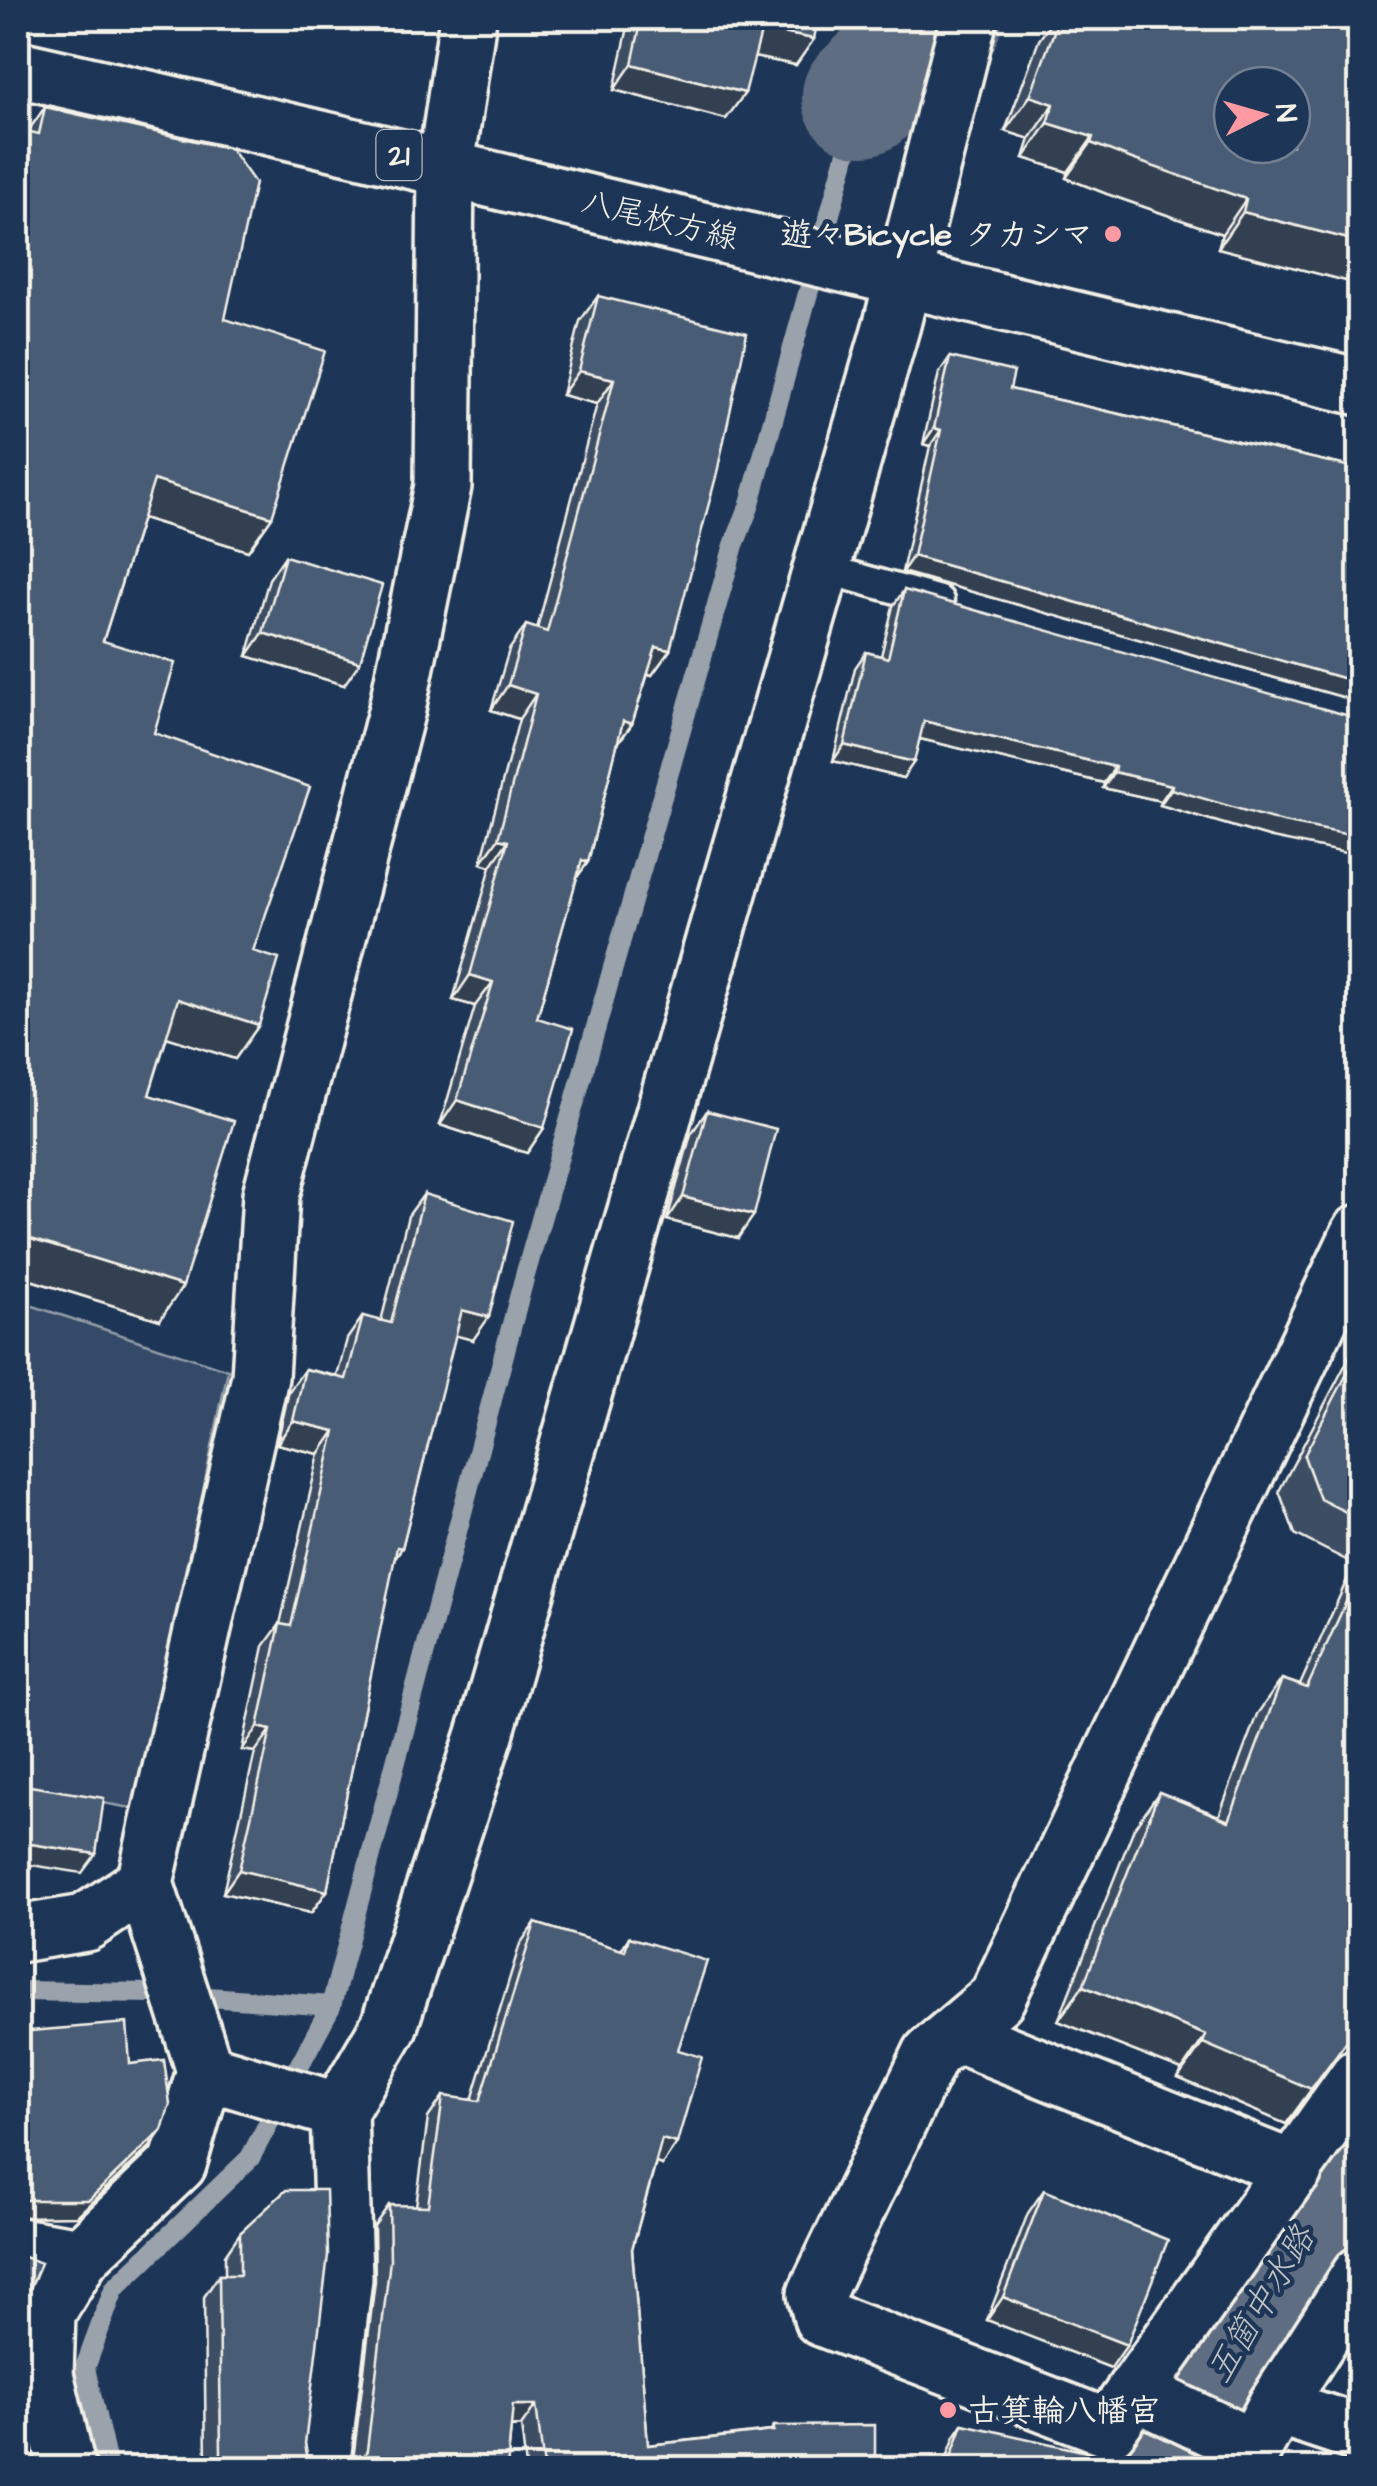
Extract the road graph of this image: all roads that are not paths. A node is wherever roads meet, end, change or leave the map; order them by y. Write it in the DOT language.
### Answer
graph roads {
  1 [pos="468,18"];
  2 [pos="969,23"];
  3 [pos="18,69"];
  4 [pos="446,165"];
  5 [pos="886,276"];
  6 [pos="1360,387"];
  7 [pos="822,568"];
  8 [pos="976,611"];
  9 [pos="1360,1233"];
  10 [pos="145,1883"];
  11 [pos="18,1934"];
  12 [pos="956,2034"];
  13 [pos="205,2071"];
  14 [pos="1358,2077"];
  15 [pos="339,2111"];
  16 [pos="1294,2170"];
  17 [pos="18,2246"];
  18 [pos="81,2256"];
  19 [pos="1360,2275"];
  20 [pos="1214,2425"];
  21 [pos="1360,2434"];
  22 [pos="66,2468"];
  23 [pos="321,2468"];
  1 -- 4 [label="street"];
  2 -- 5 [label="street"];
  3 -- 4 [label="street, 八尾枚方線 / 21"];
  4 -- 5 [label="street, 八尾枚方線 / 21"];
  4 -- 10 [label="street"];
  5 -- 6 [label="street, 八尾枚方線 / 21"];
  5 -- 7 [label="street"];
  7 -- 8 [label="lane"];
  7 -- 15 [label="street"];
  9 -- 12 [label="street"];
  10 -- 11 [label="street"];
  10 -- 13 [label="street"];
  12 -- 16 [label="street"];
  12 -- 20 [label="street"];
  13 -- 15 [label="street"];
  13 -- 18 [label="street"];
  14 -- 16 [label="street"];
  15 -- 23 [label="street"];
  16 -- 20 [label="street"];
  17 -- 18 [label="street"];
  18 -- 22 [label="street"];
  19 -- 20 [label="street"];
  20 -- 21 [label="street"];
}
